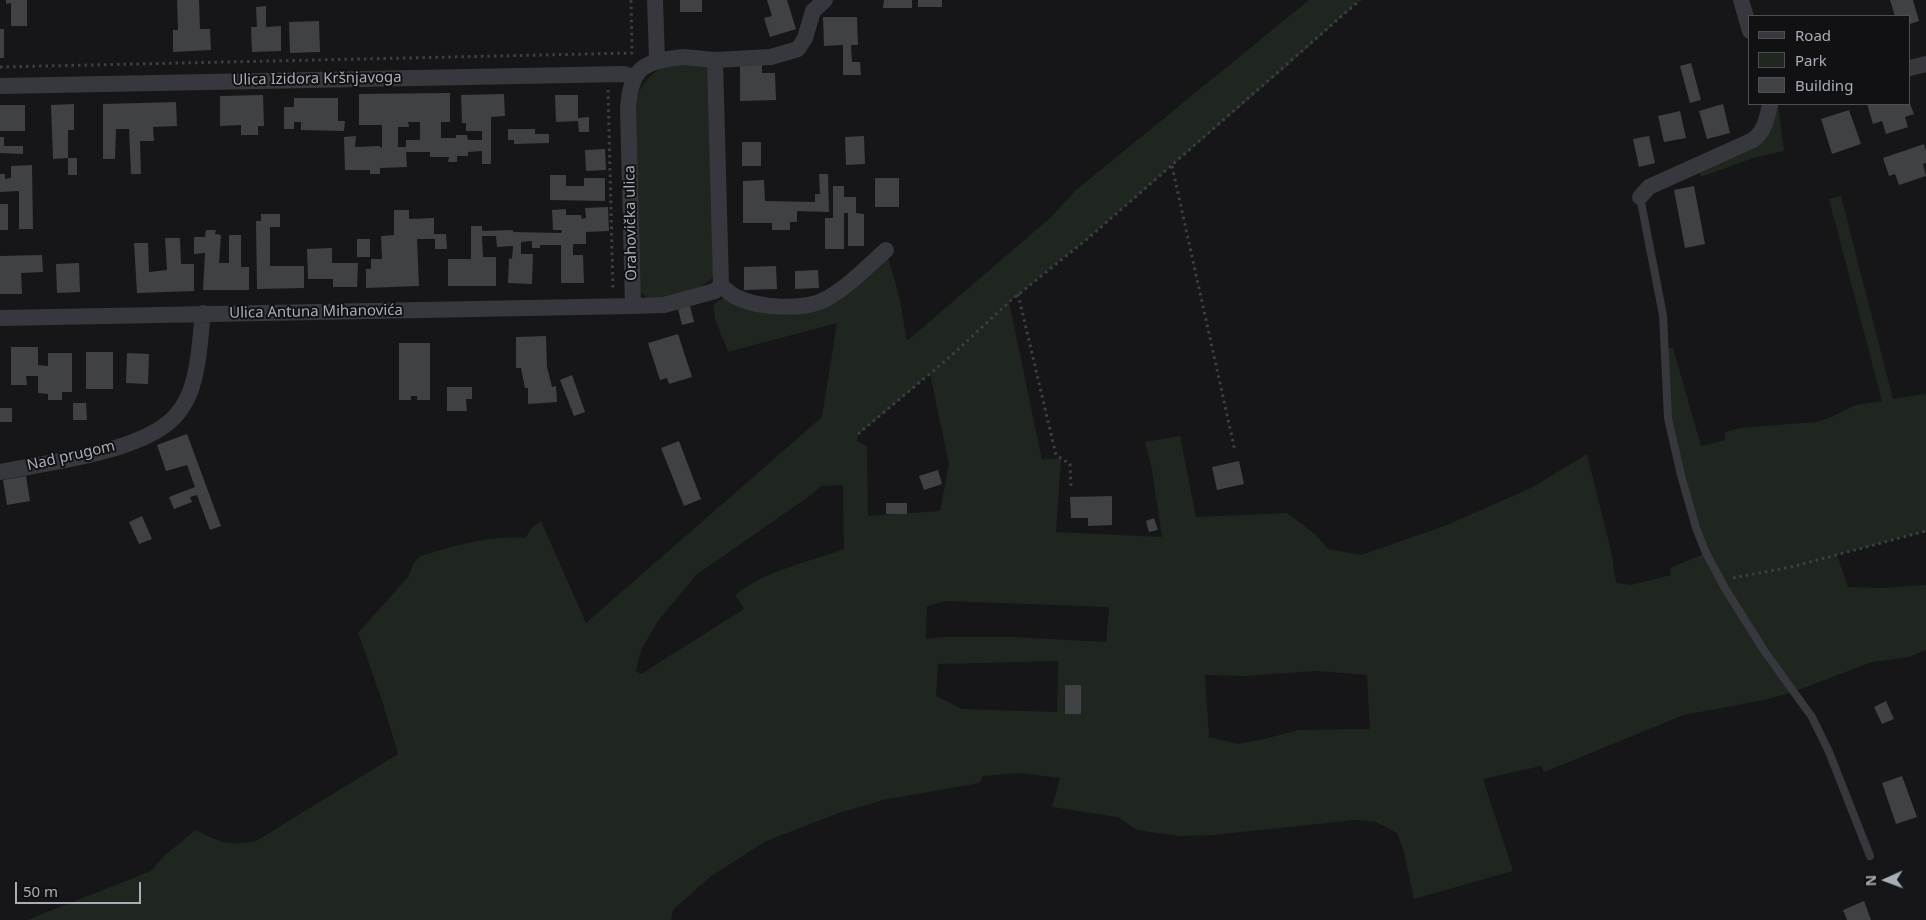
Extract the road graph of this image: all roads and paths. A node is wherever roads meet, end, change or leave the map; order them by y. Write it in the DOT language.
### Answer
graph roads {
  1 [pos="631,0"];
  2 [pos="654,0"];
  3 [pos="825,0"];
  4 [pos="1360,0"];
  5 [pos="1741,0"];
  6 [pos="1748,24"];
  7 [pos="657,59"];
  8 [pos="715,60"];
  9 [pos="1926,64"];
  10 [pos="0,67"];
  11 [pos="1911,68"];
  12 [pos="634,77"];
  13 [pos="0,86"];
  14 [pos="598,90"];
  15 [pos="1770,105"];
  16 [pos="1172,166"];
  17 [pos="1640,197"];
  18 [pos="886,250"];
  19 [pos="721,285"];
  20 [pos="1018,294"];
  21 [pos="633,306"];
  22 [pos="613,307"];
  23 [pos="203,313"];
  24 [pos="0,318"];
  25 [pos="858,434"];
  26 [pos="1235,451"];
  27 [pos="0,472"];
  28 [pos="1071,487"];
  29 [pos="1926,531"];
  30 [pos="1717,574"];
  31 [pos="1870,856"];
  1 -- 10 [label="path"];
  2 -- 7 [label="street"];
  3 -- 8 [label="street"];
  4 -- 16 [label="path"];
  5 -- 6 [label="street"];
  7 -- 8 [label="street"];
  7 -- 12 [label="street"];
  8 -- 19 [label="street"];
  9 -- 11 [label="street"];
  12 -- 13 [label="street, Ulica Izidora Kršnjavoga"];
  12 -- 21 [label="street, Orahovička ulica"];
  14 -- 22 [label="path"];
  15 -- 17 [label="street"];
  16 -- 20 [label="path"];
  16 -- 26 [label="path"];
  17 -- 30 [label="lane"];
  18 -- 19 [label="street"];
  19 -- 21 [label="street"];
  20 -- 25 [label="path"];
  20 -- 28 [label="path"];
  21 -- 22 [label="street, Ulica Antuna Mihanovića"];
  22 -- 23 [label="street, Ulica Antuna Mihanovića"];
  23 -- 24 [label="street, Ulica Antuna Mihanovića"];
  23 -- 27 [label="street, Nad prugom"];
  29 -- 30 [label="path"];
  30 -- 31 [label="lane"];
}
